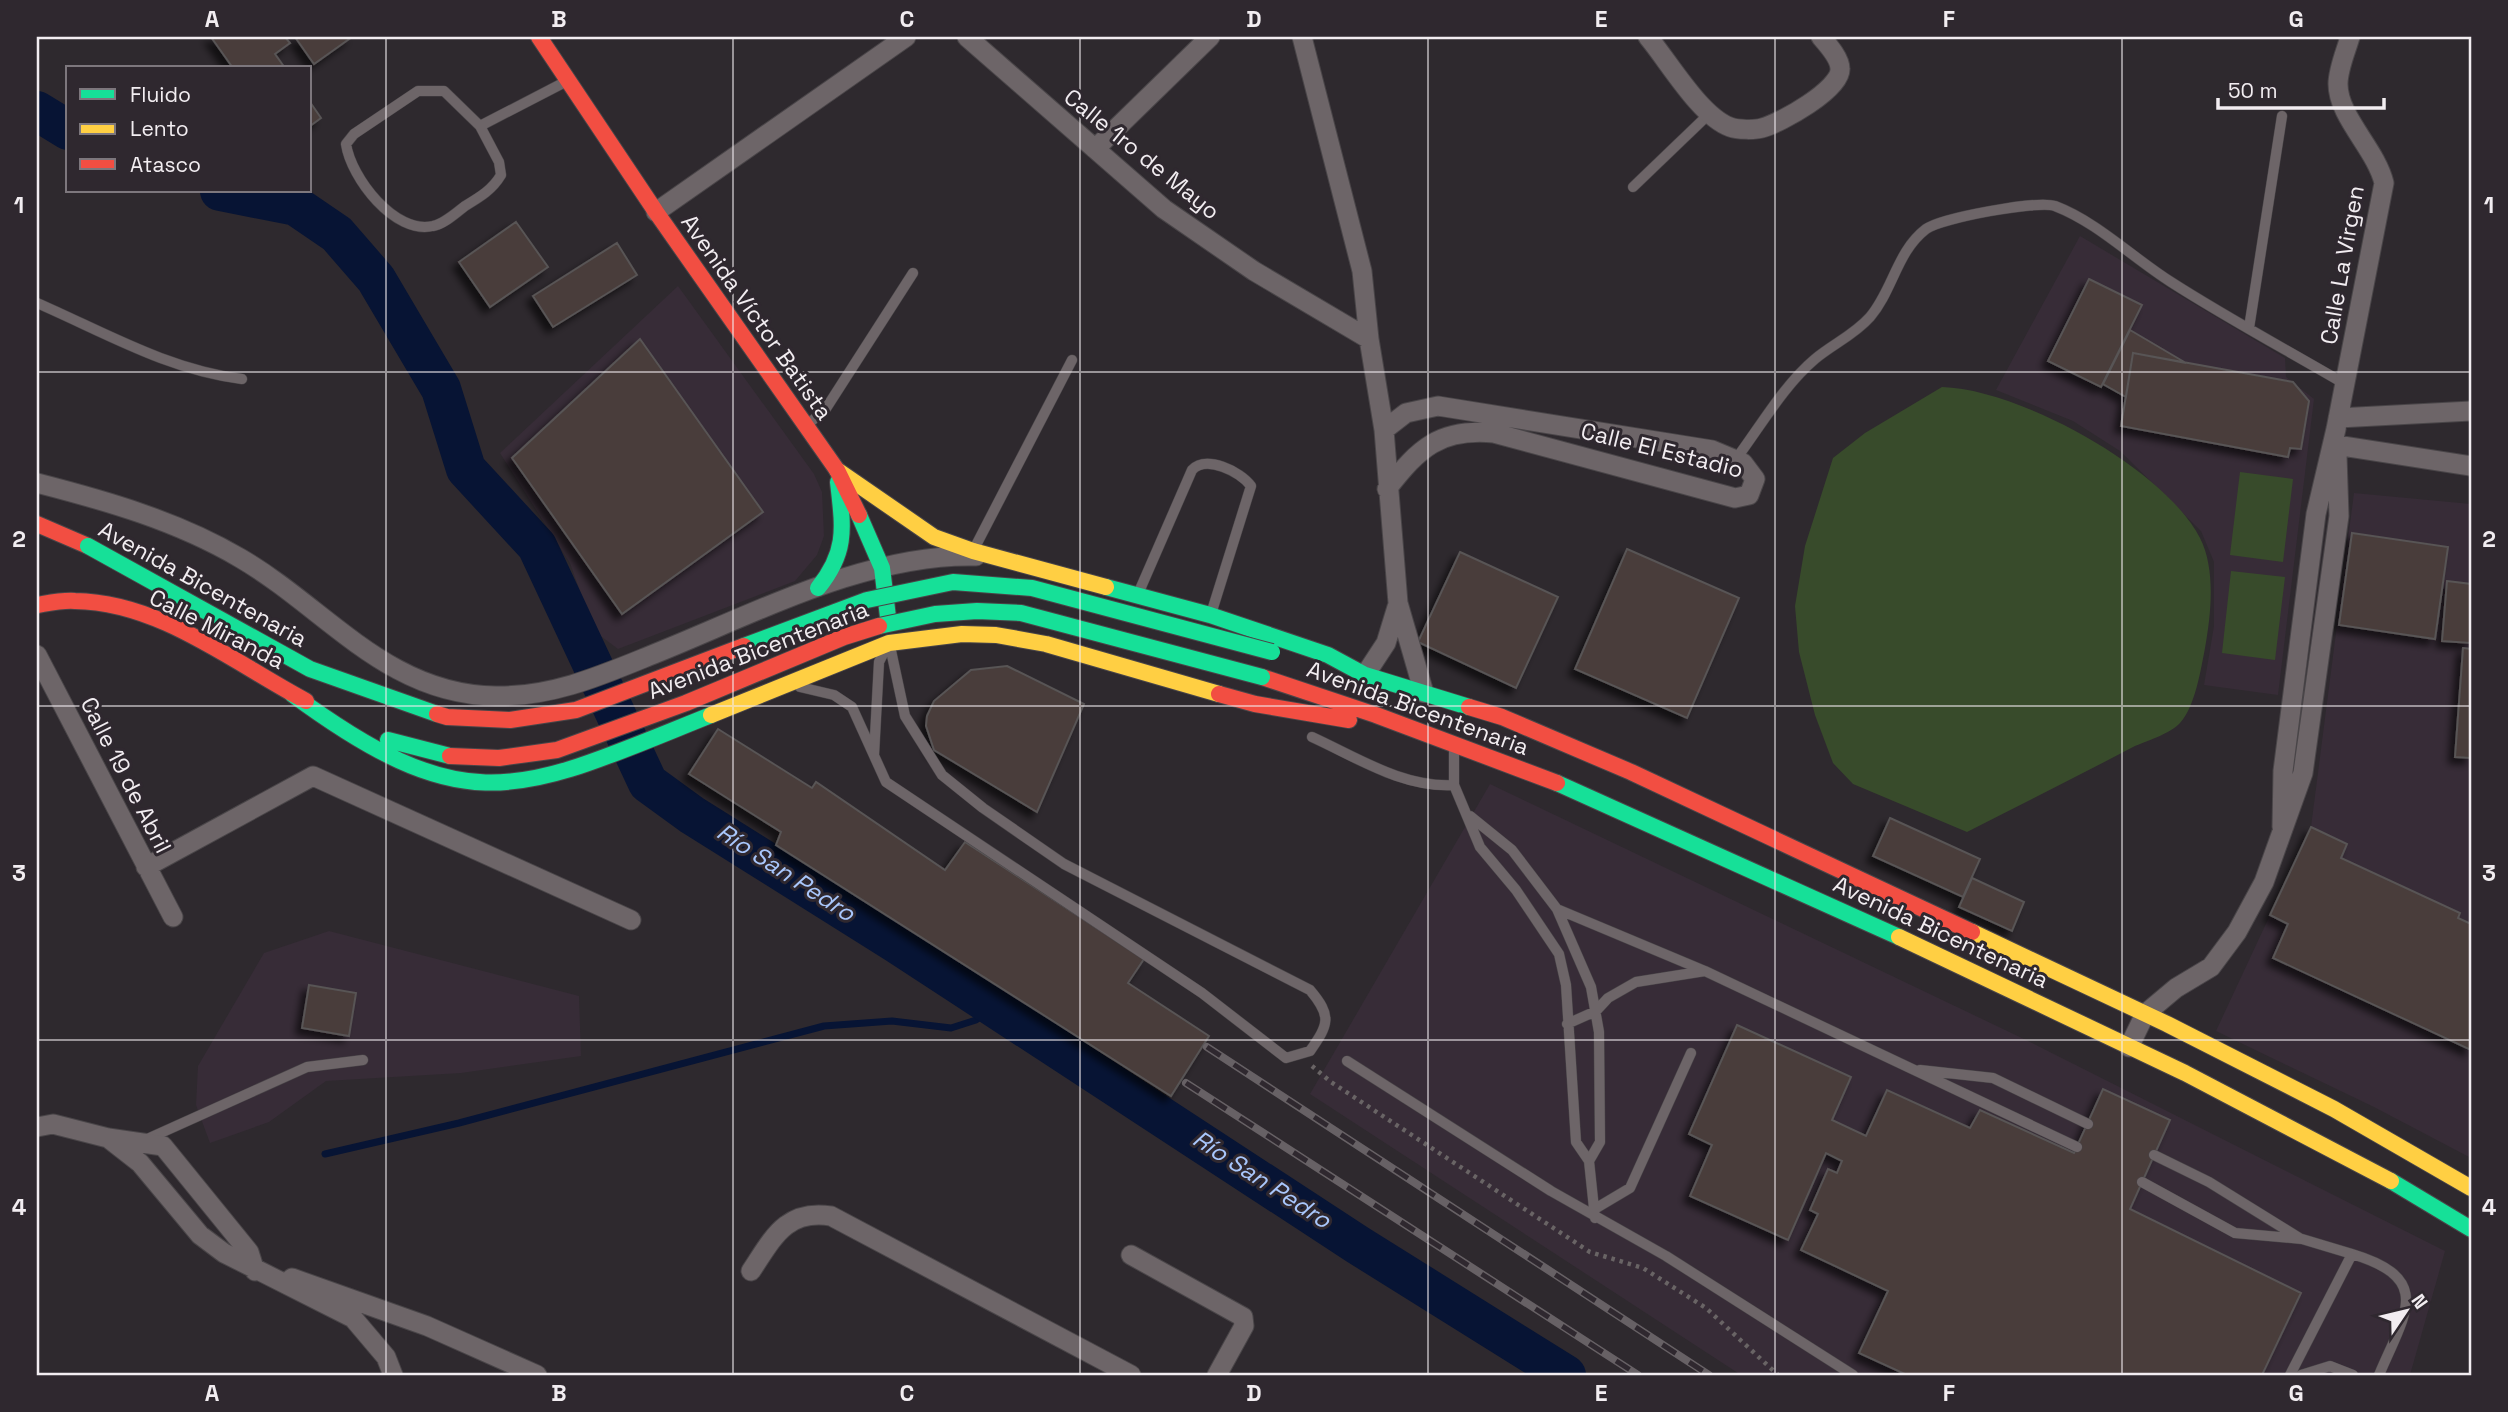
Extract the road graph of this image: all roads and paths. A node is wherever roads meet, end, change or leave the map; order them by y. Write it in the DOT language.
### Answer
graph roads {
  1 [pos="539,37"];
  2 [pos="906,37"];
  3 [pos="967,37"];
  4 [pos="1210,37"];
  5 [pos="1302,37"];
  6 [pos="1648,37"];
  7 [pos="1822,37"];
  8 [pos="2350,37"];
  9 [pos="568,81"];
  10 [pos="1709,114"];
  11 [pos="2282,116"];
  12 [pos="480,126"];
  13 [pos="1095,149"];
  14 [pos="1633,187"];
  15 [pos="656,212"];
  16 [pos="913,273"];
  17 [pos="37,303"];
  18 [pos="2249,328"];
  19 [pos="1369,339"];
  20 [pos="1072,360"];
  21 [pos="242,379"];
  22 [pos="2345,384"];
  23 [pos="2471,411"];
  24 [pos="806,426"];
  25 [pos="1384,430"];
  26 [pos="2337,431"];
  27 [pos="1736,459"];
  28 [pos="2471,466"];
  29 [pos="837,470"];
  30 [pos="37,483"];
  31 [pos="1388,489"];
  32 [pos="37,524"];
  33 [pos="973,551"];
  34 [pos="995,557"];
  35 [pos="2311,558"];
  36 [pos="2333,559"];
  37 [pos="882,568"];
  38 [pos="818,588"];
  39 [pos="1137,595"];
  40 [pos="1398,603"];
  41 [pos="37,605"];
  42 [pos="1210,615"];
  43 [pos="889,643"];
  44 [pos="37,655"];
  45 [pos="1361,673"];
  46 [pos="789,684"];
  47 [pos="1424,693"];
  48 [pos="2293,693"];
  49 [pos="292,694"];
  50 [pos="2314,696"];
  51 [pos="1428,733"];
  52 [pos="1312,737"];
  53 [pos="1454,743"];
  54 [pos="874,760"];
  55 [pos="1454,785"];
  56 [pos="1468,814"];
  57 [pos="2282,827"];
  58 [pos="146,867"];
  59 [pos="1557,909"];
  60 [pos="173,917"];
  61 [pos="631,920"];
  62 [pos="1705,971"];
  63 [pos="1596,1011"];
  64 [pos="2145,1014"];
  65 [pos="1567,1024"];
  66 [pos="2129,1047"];
  67 [pos="1310,1051"];
  68 [pos="1691,1053"];
  69 [pos="363,1060"];
  70 [pos="1347,1061"];
  71 [pos="1912,1069"];
  72 [pos="2088,1124"];
  73 [pos="37,1127"];
  74 [pos="108,1138"];
  75 [pos="140,1142"];
  76 [pos="2077,1147"];
  77 [pos="2154,1155"];
  78 [pos="1589,1161"];
  79 [pos="2142,1182"];
  80 [pos="2471,1188"];
  81 [pos="1594,1214"];
  82 [pos="2471,1229"];
  83 [pos="2302,1239"];
  84 [pos="2352,1254"];
  85 [pos="1131,1255"];
  86 [pos="751,1271"];
  87 [pos="261,1274"];
  88 [pos="393,1375"];
  89 [pos="537,1375"];
  90 [pos="1130,1375"];
  91 [pos="1217,1375"];
  92 [pos="1778,1375"];
  93 [pos="1853,1375"];
  94 [pos="2290,1375"];
  95 [pos="2301,1375"];
  96 [pos="2353,1375"];
  97 [pos="2379,1375"];
  1 -- 9 [label="main road, Avenida Víctor Batista"];
  2 -- 15 [label="street"];
  3 -- 13 [label="street, Calle 1ro de Mayo"];
  4 -- 13 [label="street"];
  5 -- 19 [label="street"];
  6 -- 10 [label="street"];
  7 -- 10 [label="street"];
  8 -- 22 [label="street, Calle La Virgen"];
  9 -- 12 [label="lane"];
  9 -- 15 [label="main road, Avenida Víctor Batista"];
  10 -- 14 [label="lane"];
  11 -- 18 [label="lane"];
  12 -- 12 [label="lane"];
  13 -- 19 [label="street, Calle 1ro de Mayo"];
  15 -- 24 [label="main road, Avenida Víctor Batista"];
  16 -- 24 [label="lane"];
  17 -- 21 [label="lane"];
  18 -- 22 [label="lane"];
  18 -- 27 [label="lane"];
  19 -- 25 [label="street"];
  20 -- 33 [label="lane"];
  22 -- 26 [label="street, Calle La Virgen"];
  23 -- 26 [label="street"];
  24 -- 29 [label="main road, Avenida Víctor Batista"];
  25 -- 27 [label="street, Calle El Estadio"];
  25 -- 31 [label="street"];
  26 -- 28 [label="street"];
  26 -- 35 [label="street, Calle La Virgen"];
  26 -- 36 [label="street, Calle La Virgen"];
  27 -- 31 [label="street, Calle El Estadio"];
  29 -- 33 [label="main road"];
  29 -- 37 [label="main road, Avenida Víctor Batista"];
  29 -- 38 [label="main road"];
  30 -- 38 [label="street"];
  31 -- 40 [label="street"];
  32 -- 45 [label="main road, Avenida Bicentenaria, bridge"];
  33 -- 34 [label="main road"];
  34 -- 37 [label="street"];
  34 -- 39 [label="main road"];
  35 -- 36 [label="street"];
  35 -- 48 [label="street, Calle La Virgen"];
  36 -- 50 [label="street, Calle La Virgen"];
  37 -- 38 [label="street"];
  37 -- 43 [label="main road, Avenida Víctor Batista"];
  39 -- 42 [label="main road"];
  39 -- 42 [label="lane"];
  40 -- 45 [label="street"];
  40 -- 47 [label="street"];
  41 -- 49 [label="main road, Calle Miranda"];
  42 -- 45 [label="main road"];
  43 -- 46 [label="main road"];
  43 -- 51 [label="main road"];
  43 -- 54 [label="lane"];
  43 -- 67 [label="lane"];
  44 -- 58 [label="street, Calle 19 de Abril"];
  45 -- 47 [label="main road, Avenida Bicentenaria"];
  46 -- 49 [label="main road"];
  46 -- 54 [label="lane"];
  47 -- 64 [label="main road, Avenida Bicentenaria"];
  48 -- 50 [label="street"];
  48 -- 57 [label="street, Calle La Virgen"];
  49 -- 51 [label="main road, Avenida Bicentenaria, bridge"];
  50 -- 57 [label="street, Calle La Virgen"];
  51 -- 53 [label="main road, Avenida Bicentenaria"];
  52 -- 55 [label="lane"];
  53 -- 55 [label="lane"];
  53 -- 66 [label="main road, Avenida Bicentenaria"];
  54 -- 67 [label="lane"];
  55 -- 56 [label="lane"];
  56 -- 59 [label="lane"];
  56 -- 65 [label="lane"];
  57 -- 64 [label="street, Calle La Virgen"];
  58 -- 60 [label="street, Calle 19 de Abril"];
  58 -- 61 [label="street"];
  59 -- 62 [label="lane"];
  59 -- 63 [label="lane"];
  62 -- 63 [label="lane"];
  62 -- 71 [label="lane"];
  63 -- 65 [label="lane"];
  63 -- 78 [label="lane"];
  64 -- 66 [label="street, Calle La Virgen"];
  64 -- 80 [label="main road, Avenida Bicentenaria"];
  65 -- 78 [label="lane"];
  66 -- 82 [label="main road, Avenida Bicentenaria"];
  67 -- 92 [label="path"];
  68 -- 81 [label="lane"];
  69 -- 75 [label="lane"];
  70 -- 81 [label="lane"];
  71 -- 72 [label="lane"];
  71 -- 76 [label="lane"];
  73 -- 74 [label="street"];
  74 -- 75 [label="street"];
  74 -- 87 [label="street"];
  75 -- 87 [label="street"];
  77 -- 83 [label="lane"];
  78 -- 81 [label="lane"];
  79 -- 83 [label="lane"];
  81 -- 93 [label="lane"];
  83 -- 84 [label="lane"];
  84 -- 94 [label="lane"];
  84 -- 97 [label="lane"];
  85 -- 91 [label="street"];
  86 -- 90 [label="street"];
  87 -- 88 [label="street"];
  87 -- 89 [label="street"];
  95 -- 96 [label="lane"];
}
